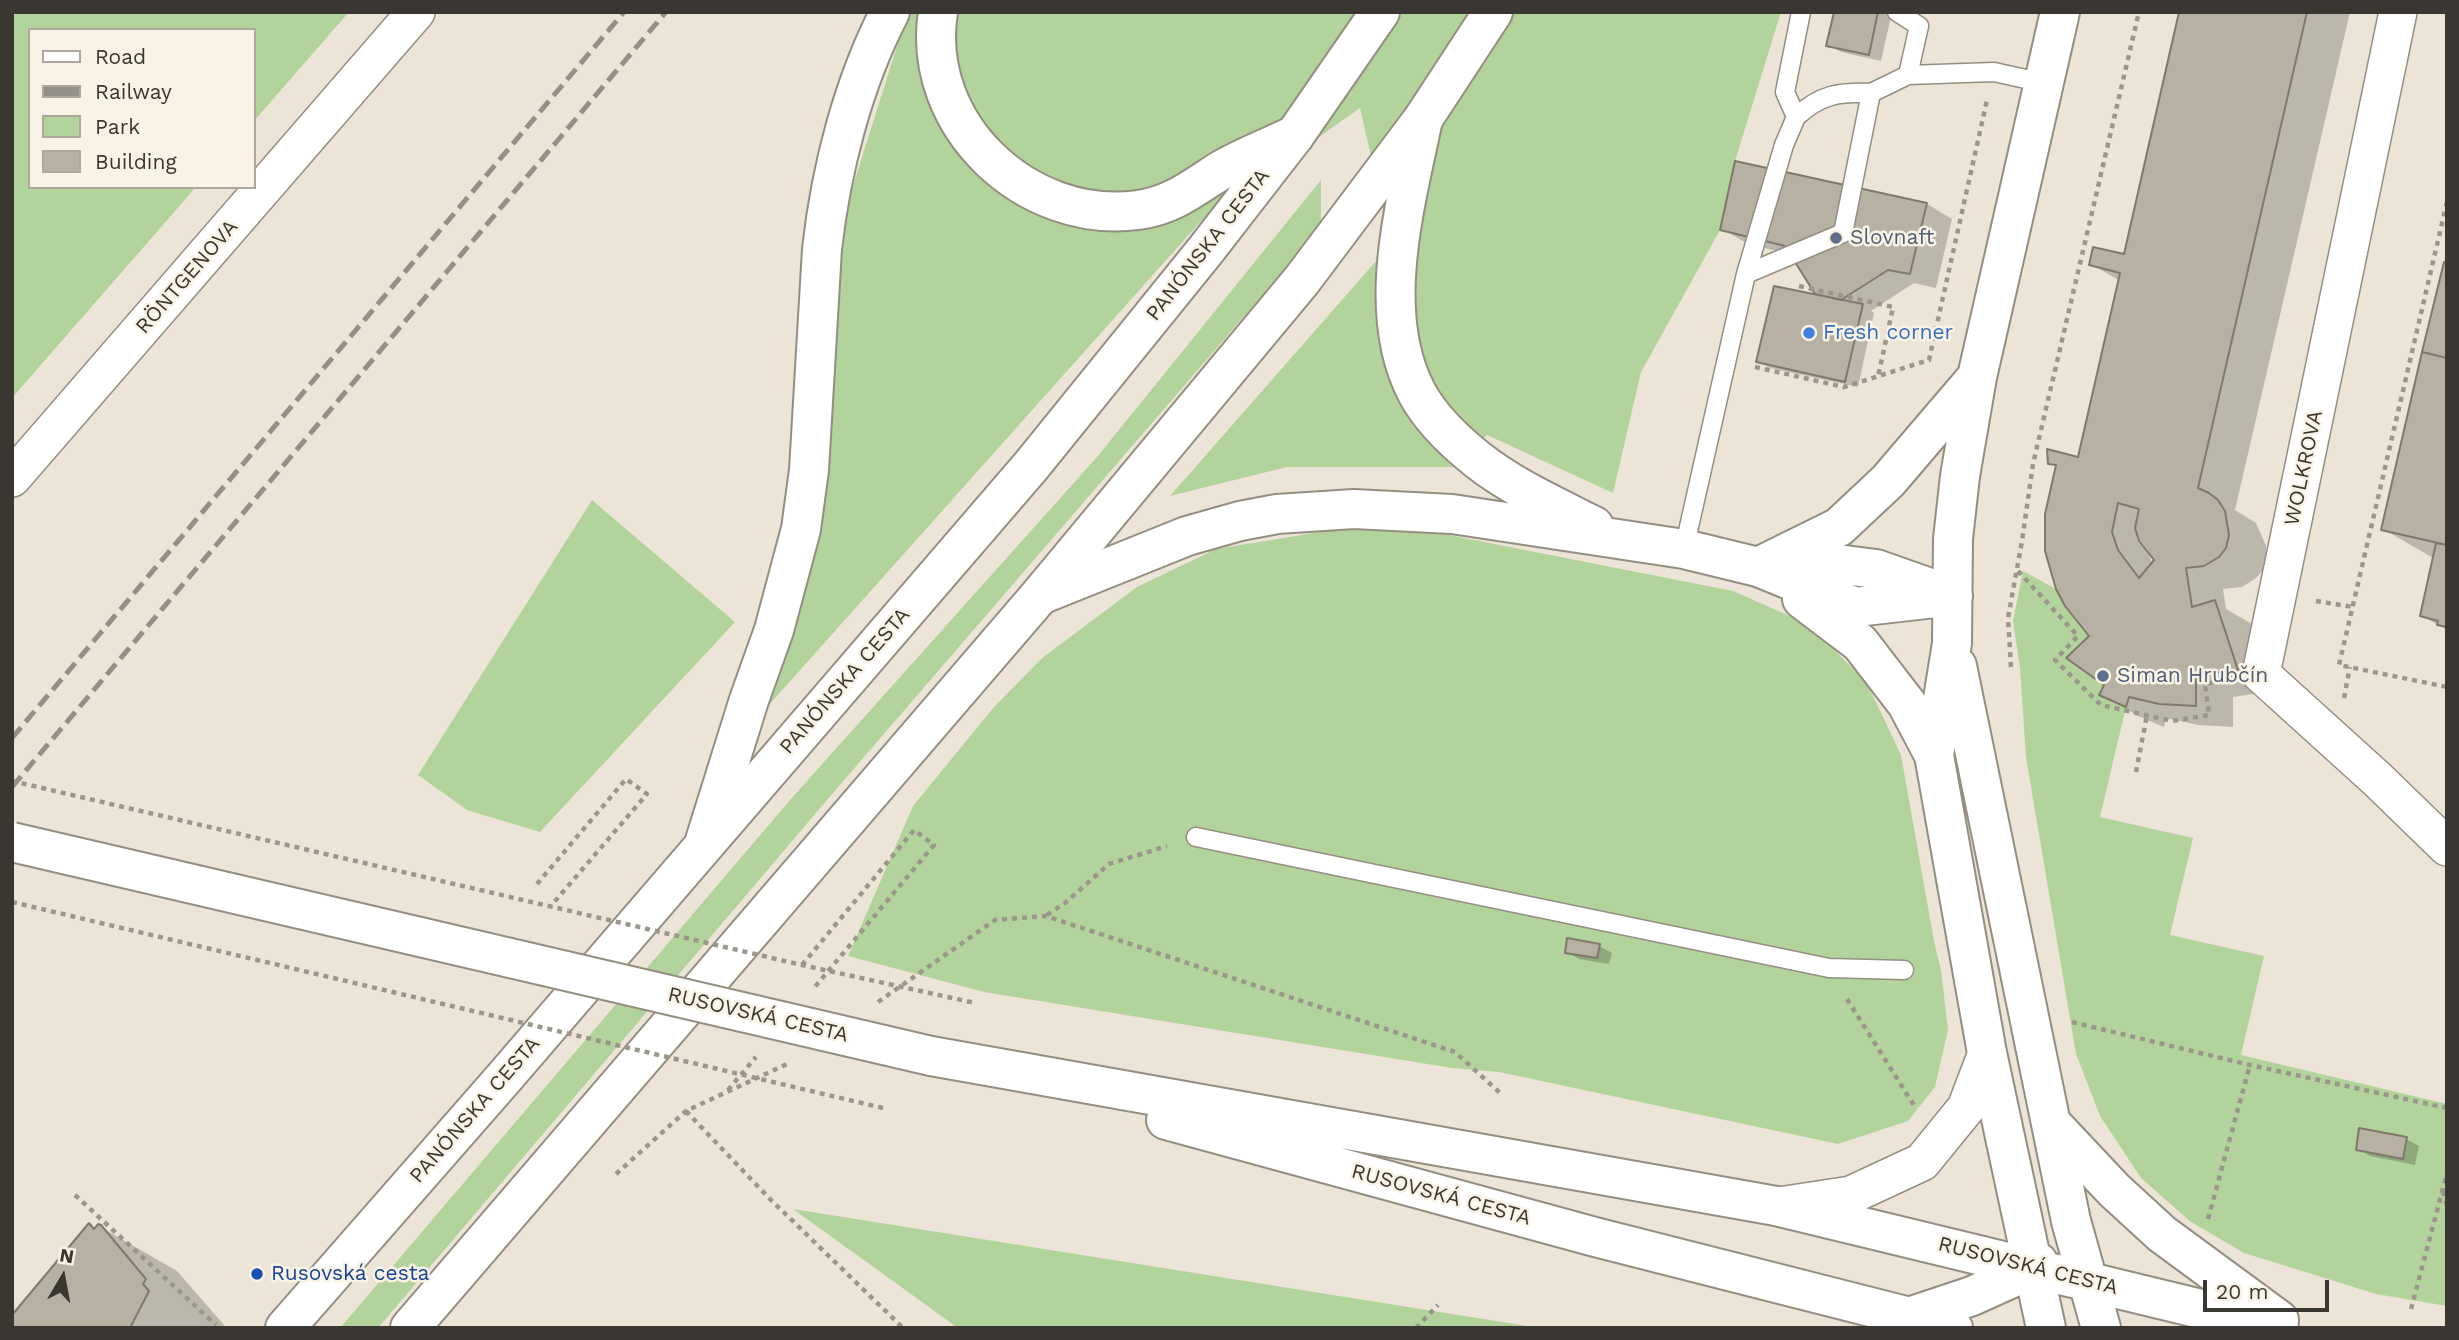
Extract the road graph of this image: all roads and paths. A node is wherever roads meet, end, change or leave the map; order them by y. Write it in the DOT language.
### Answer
graph roads {
  1 [pos="416,12"];
  2 [pos="890,12"];
  3 [pos="938,12"];
  4 [pos="1380,12"];
  5 [pos="1493,12"];
  6 [pos="1801,12"];
  7 [pos="1897,12"];
  8 [pos="2060,12"];
  9 [pos="2138,12"];
  10 [pos="2398,12"];
  11 [pos="1925,19"];
  12 [pos="1994,72"];
  13 [pos="1908,75"];
  14 [pos="2044,83"];
  15 [pos="1871,93"];
  16 [pos="1796,117"];
  17 [pos="1423,119"];
  18 [pos="1295,135"];
  19 [pos="2447,202"];
  20 [pos="1746,274"];
  21 [pos="1798,286"];
  22 [pos="1752,366"];
  23 [pos="1878,377"];
  24 [pos="1977,377"];
  25 [pos="12,478"];
  26 [pos="1621,540"];
  27 [pos="1684,549"];
  28 [pos="1758,566"];
  29 [pos="2017,570"];
  30 [pos="1040,595"];
  31 [pos="1953,596"];
  32 [pos="1952,643"];
  33 [pos="2011,667"];
  34 [pos="2261,674"];
  35 [pos="2447,687"];
  36 [pos="2147,715"];
  37 [pos="1934,755"];
  38 [pos="2136,772"];
  39 [pos="12,781"];
  40 [pos="1196,837"];
  41 [pos="12,842"];
  42 [pos="704,844"];
  43 [pos="2447,847"];
  44 [pos="537,884"];
  45 [pos="12,902"];
  46 [pos="550,906"];
  47 [pos="1046,916"];
  48 [pos="840,958"];
  49 [pos="802,965"];
  50 [pos="1829,968"];
  51 [pos="1904,970"];
  52 [pos="975,1003"];
  53 [pos="873,1005"];
  54 [pos="2062,1020"];
  55 [pos="1987,1053"];
  56 [pos="931,1056"];
  57 [pos="796,1058"];
  58 [pos="2250,1065"];
  59 [pos="1500,1093"];
  60 [pos="2447,1108"];
  61 [pos="887,1109"];
  62 [pos="686,1111"];
  63 [pos="1918,1111"];
  64 [pos="2050,1123"];
  65 [pos="2447,1173"];
  66 [pos="616,1174"];
  67 [pos="2443,1190"];
  68 [pos="75,1195"];
  69 [pos="1776,1206"];
  70 [pos="2447,1206"];
  71 [pos="2071,1221"];
  72 [pos="2205,1229"];
  73 [pos="2034,1268"];
  74 [pos="2090,1281"];
  75 [pos="1438,1305"];
  76 [pos="2411,1309"];
  77 [pos="1912,1316"];
  78 [pos="216,1325"];
  79 [pos="285,1328"];
  80 [pos="410,1328"];
  81 [pos="903,1328"];
  82 [pos="1416,1328"];
  83 [pos="1953,1328"];
  84 [pos="2046,1328"];
  85 [pos="2101,1328"];
  86 [pos="2279,1328"];
  87 [pos="2289,1328"];
  1 -- 25 [label="street, RÖNTGENOVA"];
  2 -- 42 [label="street"];
  3 -- 18 [label="street"];
  4 -- 18 [label="street, PANÓNSKA CESTA"];
  5 -- 17 [label="street"];
  6 -- 16 [label="lane"];
  7 -- 11 [label="lane"];
  8 -- 14 [label="street"];
  9 -- 29 [label="path"];
  10 -- 34 [label="street, WOLKROVA"];
  11 -- 13 [label="lane"];
  12 -- 13 [label="lane"];
  12 -- 14 [label="lane"];
  12 -- 23 [label="path"];
  13 -- 15 [label="lane"];
  14 -- 24 [label="street"];
  15 -- 16 [label="lane"];
  15 -- 20 [label="lane"];
  16 -- 20 [label="lane"];
  17 -- 26 [label="street"];
  17 -- 30 [label="street"];
  18 -- 42 [label="street, PANÓNSKA CESTA"];
  19 -- 35 [label="path"];
  20 -- 27 [label="lane"];
  21 -- 23 [label="path"];
  22 -- 23 [label="path"];
  24 -- 28 [label="street"];
  24 -- 31 [label="street"];
  26 -- 27 [label="street"];
  26 -- 30 [label="street"];
  27 -- 28 [label="street"];
  28 -- 31 [label="street"];
  28 -- 37 [label="street"];
  29 -- 33 [label="path"];
  29 -- 36 [label="path"];
  30 -- 80 [label="street"];
  31 -- 32 [label="street"];
  32 -- 37 [label="street"];
  32 -- 64 [label="street"];
  34 -- 36 [label="path"];
  34 -- 43 [label="street"];
  36 -- 38 [label="path"];
  37 -- 55 [label="street"];
  39 -- 46 [label="path, bridge"];
  40 -- 47 [label="path"];
  40 -- 50 [label="lane"];
  41 -- 56 [label="street, RUSOVSKÁ CESTA, bridge"];
  42 -- 79 [label="street, PANÓNSKA CESTA"];
  44 -- 46 [label="path"];
  45 -- 61 [label="path, bridge"];
  46 -- 49 [label="path, bridge"];
  47 -- 53 [label="path"];
  47 -- 59 [label="path"];
  48 -- 49 [label="path"];
  49 -- 52 [label="path, bridge"];
  50 -- 51 [label="lane"];
  50 -- 63 [label="path"];
  54 -- 58 [label="path"];
  55 -- 69 [label="street, RUSOVSKÁ CESTA"];
  55 -- 73 [label="street"];
  56 -- 69 [label="street, RUSOVSKÁ CESTA"];
  56 -- 77 [label="street, RUSOVSKÁ CESTA"];
  57 -- 62 [label="path"];
  58 -- 60 [label="path"];
  58 -- 72 [label="path"];
  62 -- 66 [label="path"];
  62 -- 81 [label="path"];
  64 -- 71 [label="street"];
  64 -- 87 [label="street"];
  65 -- 67 [label="path"];
  67 -- 70 [label="path"];
  67 -- 76 [label="path"];
  68 -- 78 [label="path"];
  69 -- 73 [label="street, RUSOVSKÁ CESTA"];
  71 -- 73 [label="street"];
  71 -- 74 [label="street"];
  73 -- 74 [label="street, RUSOVSKÁ CESTA"];
  73 -- 77 [label="street"];
  73 -- 84 [label="street"];
  74 -- 85 [label="street"];
  74 -- 86 [label="street, RUSOVSKÁ CESTA"];
  75 -- 82 [label="path"];
  77 -- 83 [label="street, RUSOVSKÁ CESTA"];
}
